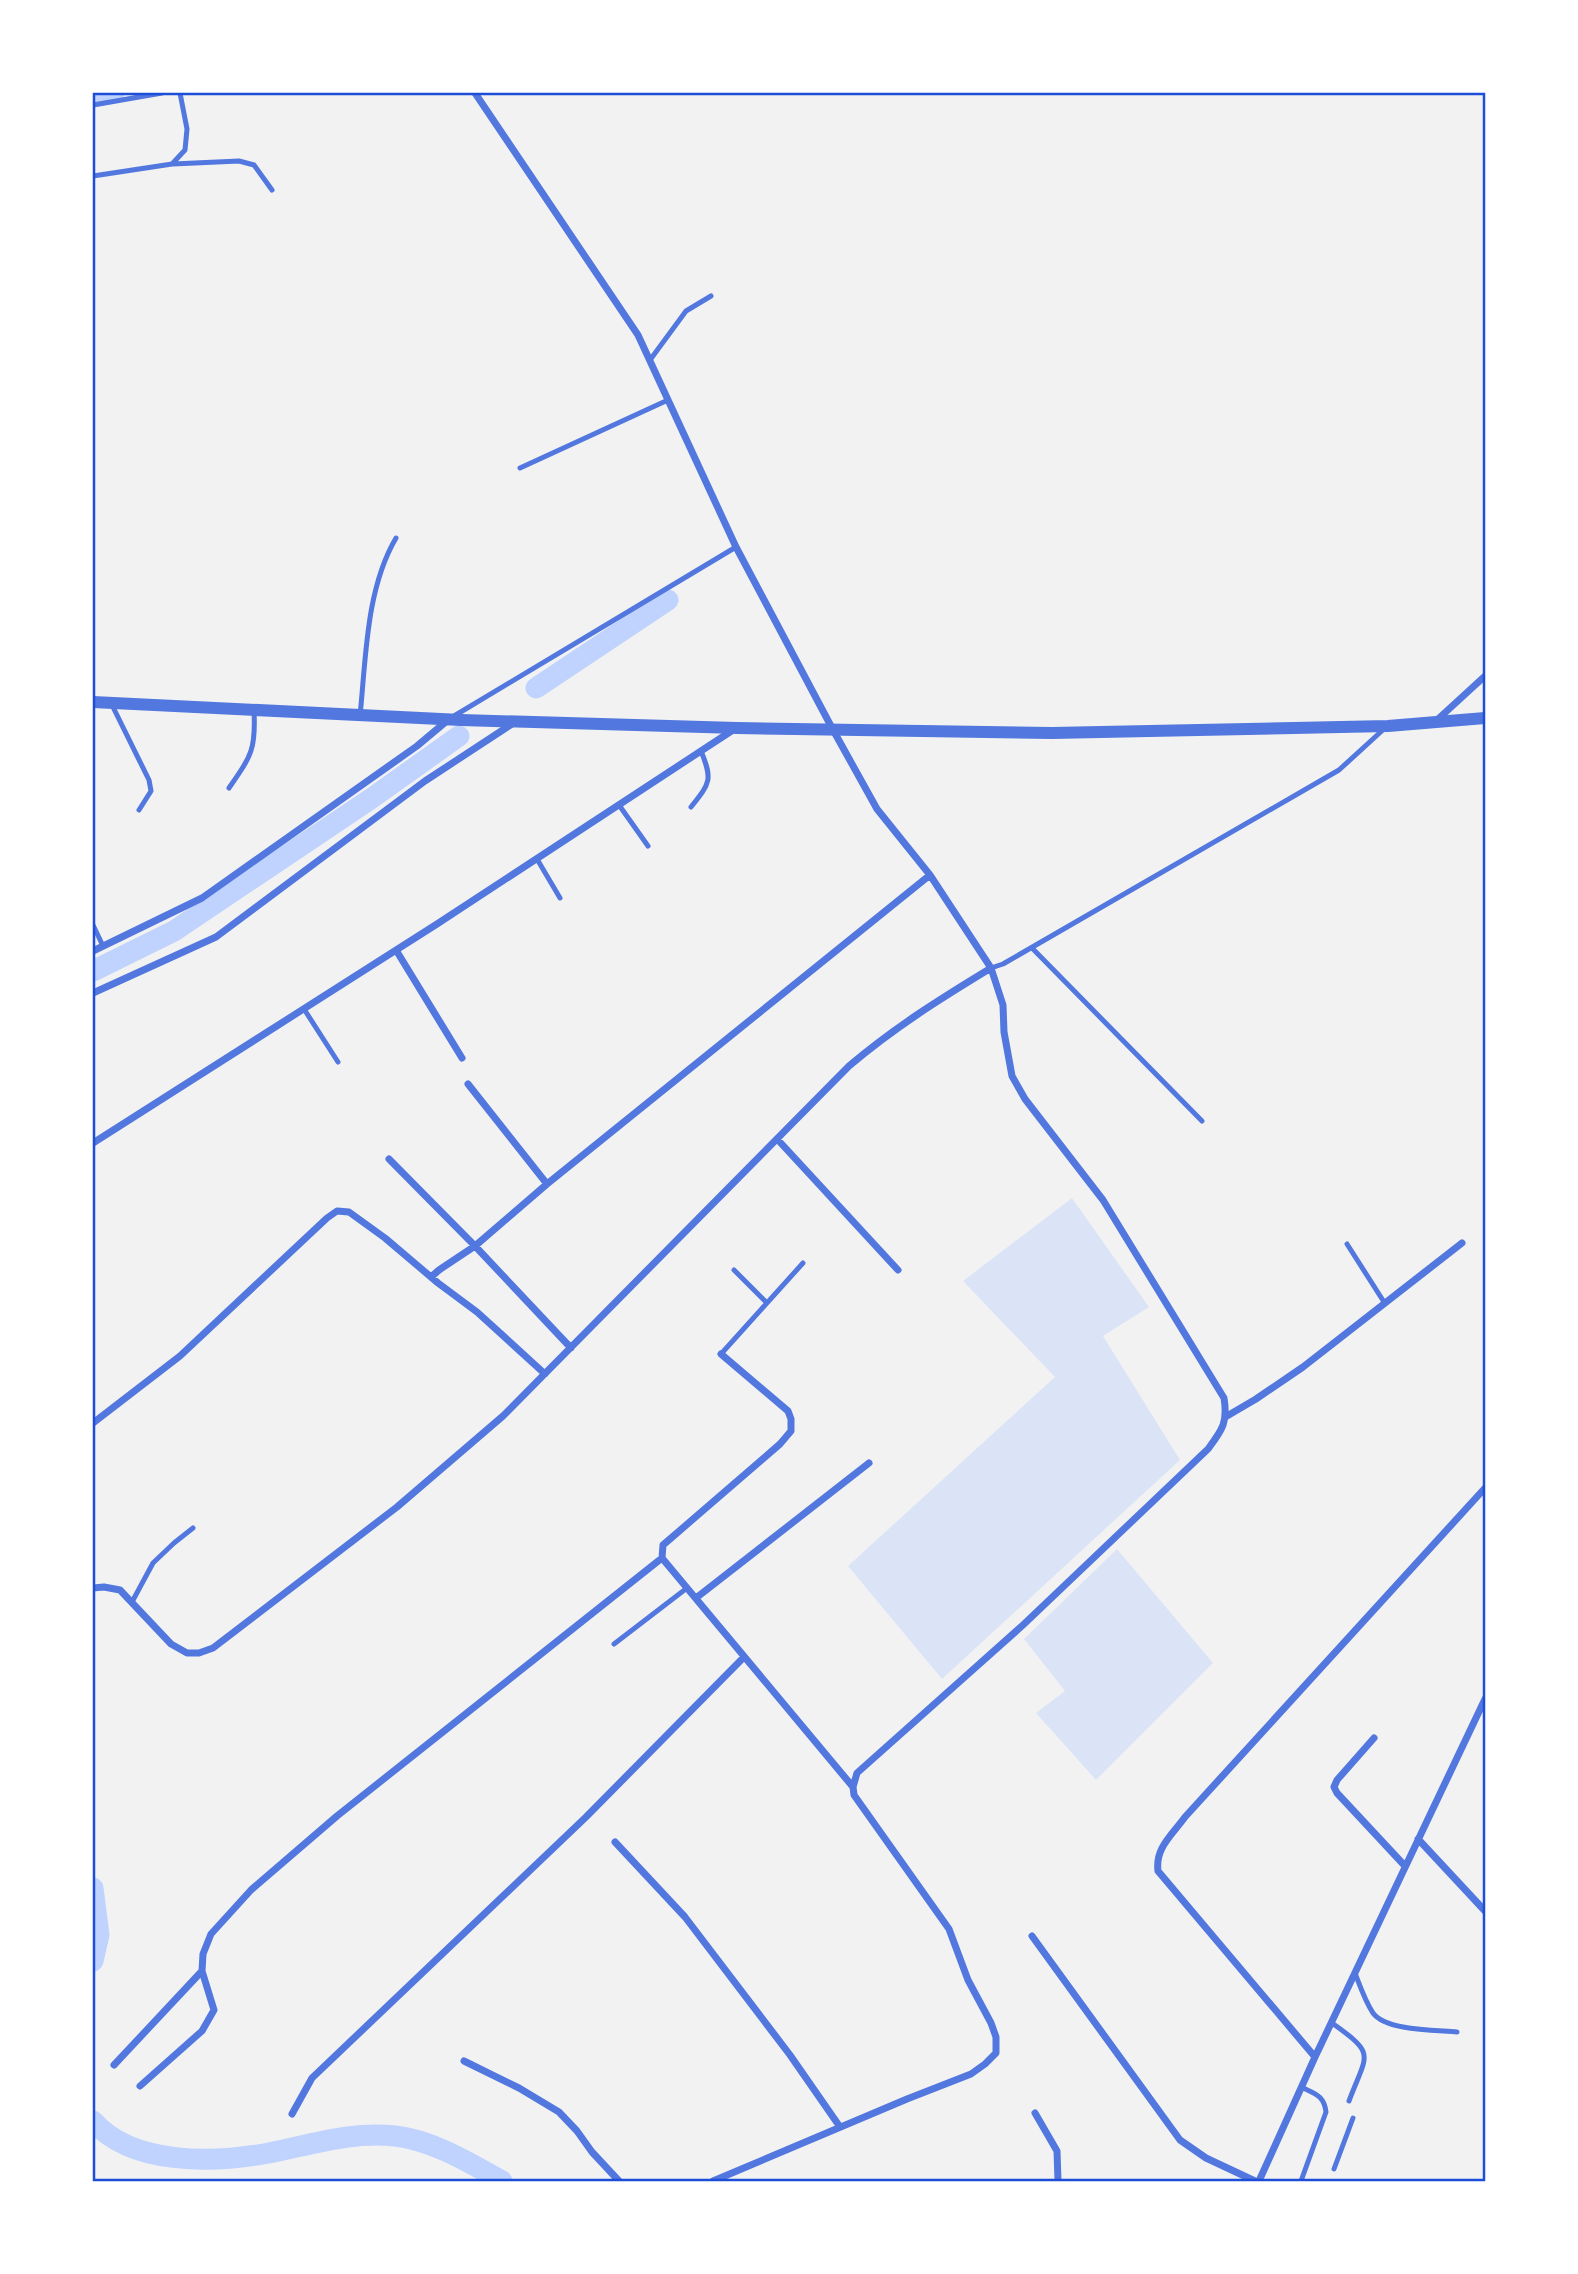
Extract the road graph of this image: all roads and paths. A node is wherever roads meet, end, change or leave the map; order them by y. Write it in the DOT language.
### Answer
graph roads {
  1 [pos="162,93"];
  2 [pos="180,93"];
  3 [pos="475,93"];
  4 [pos="93,105"];
  5 [pos="173,164"];
  6 [pos="93,176"];
  7 [pos="272,190"];
  8 [pos="711,296"];
  9 [pos="650,360"];
  10 [pos="668,400"];
  11 [pos="520,468"];
  12 [pos="396,538"];
  13 [pos="736,547"];
  14 [pos="1485,676"];
  15 [pos="93,702"];
  16 [pos="111,703"];
  17 [pos="254,710"];
  18 [pos="360,716"];
  19 [pos="1485,718"];
  20 [pos="448,719"];
  21 [pos="516,721"];
  22 [pos="1435,722"];
  23 [pos="1388,726"];
  24 [pos="737,728"];
  25 [pos="832,728"];
  26 [pos="701,751"];
  27 [pos="229,788"];
  28 [pos="619,805"];
  29 [pos="691,807"];
  30 [pos="138,810"];
  31 [pos="648,846"];
  32 [pos="537,859"];
  33 [pos="930,875"];
  34 [pos="560,898"];
  35 [pos="93,925"];
  36 [pos="103,946"];
  37 [pos="1032,948"];
  38 [pos="396,950"];
  39 [pos="93,951"];
  40 [pos="991,968"];
  41 [pos="93,993"];
  42 [pos="304,1009"];
  43 [pos="462,1058"];
  44 [pos="338,1062"];
  45 [pos="468,1084"];
  46 [pos="1202,1121"];
  47 [pos="778,1140"];
  48 [pos="93,1143"];
  49 [pos="389,1159"];
  50 [pos="547,1184"];
  51 [pos="1462,1243"];
  52 [pos="1347,1244"];
  53 [pos="475,1247"];
  54 [pos="803,1264"];
  55 [pos="734,1270"];
  56 [pos="898,1270"];
  57 [pos="431,1278"];
  58 [pos="1384,1302"];
  59 [pos="767,1303"];
  60 [pos="570,1348"];
  61 [pos="721,1354"];
  62 [pos="545,1374"];
  63 [pos="93,1412"];
  64 [pos="1227,1416"];
  65 [pos="96,1421"];
  66 [pos="869,1462"];
  67 [pos="1485,1489"];
  68 [pos="193,1528"];
  69 [pos="662,1558"];
  70 [pos="93,1588"];
  71 [pos="687,1588"];
  72 [pos="696,1598"];
  73 [pos="132,1602"];
  74 [pos="614,1644"];
  75 [pos="744,1657"];
  76 [pos="1484,1706"];
  77 [pos="1374,1738"];
  78 [pos="853,1787"];
  79 [pos="1418,1839"];
  80 [pos="615,1842"];
  81 [pos="1405,1866"];
  82 [pos="1485,1911"];
  83 [pos="1032,1936"];
  84 [pos="202,1971"];
  85 [pos="1354,1973"];
  86 [pos="1332,2023"];
  87 [pos="1457,2032"];
  88 [pos="1315,2057"];
  89 [pos="464,2061"];
  90 [pos="114,2065"];
  91 [pos="140,2087"];
  92 [pos="1301,2087"];
  93 [pos="1349,2101"];
  94 [pos="1035,2113"];
  95 [pos="292,2114"];
  96 [pos="1353,2119"];
  97 [pos="840,2127"];
  98 [pos="1334,2169"];
  99 [pos="619,2181"];
  100 [pos="713,2181"];
  101 [pos="1058,2181"];
  102 [pos="1257,2181"];
  103 [pos="1301,2181"];
  1 -- 4 [label="lane"];
  2 -- 5 [label="lane"];
  3 -- 9 [label="street"];
  5 -- 6 [label="lane"];
  5 -- 7 [label="lane"];
  8 -- 9 [label="lane"];
  9 -- 10 [label="street"];
  10 -- 11 [label="lane"];
  10 -- 13 [label="street"];
  12 -- 18 [label="lane"];
  13 -- 20 [label="lane"];
  13 -- 25 [label="street"];
  14 -- 22 [label="street"];
  15 -- 16 [label="street"];
  16 -- 17 [label="street"];
  16 -- 30 [label="lane"];
  17 -- 18 [label="street"];
  17 -- 27 [label="lane"];
  18 -- 20 [label="street"];
  19 -- 22 [label="street"];
  20 -- 21 [label="street"];
  20 -- 36 [label="street"];
  21 -- 24 [label="street"];
  21 -- 41 [label="street"];
  22 -- 23 [label="street"];
  23 -- 25 [label="street"];
  23 -- 37 [label="lane"];
  24 -- 25 [label="street"];
  24 -- 26 [label="street"];
  25 -- 33 [label="street"];
  26 -- 28 [label="street"];
  26 -- 29 [label="lane"];
  28 -- 31 [label="lane"];
  28 -- 32 [label="street"];
  32 -- 34 [label="lane"];
  32 -- 38 [label="street"];
  33 -- 40 [label="street"];
  33 -- 50 [label="street"];
  35 -- 36 [label="lane"];
  36 -- 39 [label="street"];
  37 -- 40 [label="lane"];
  37 -- 46 [label="lane"];
  38 -- 42 [label="street"];
  38 -- 43 [label="street"];
  40 -- 47 [label="street"];
  40 -- 64 [label="street"];
  42 -- 44 [label="lane"];
  42 -- 48 [label="street"];
  45 -- 50 [label="street"];
  47 -- 56 [label="street"];
  47 -- 60 [label="street"];
  49 -- 53 [label="street"];
  50 -- 53 [label="street"];
  51 -- 58 [label="street"];
  52 -- 58 [label="lane"];
  53 -- 57 [label="street"];
  53 -- 60 [label="street"];
  54 -- 59 [label="lane"];
  55 -- 59 [label="lane"];
  57 -- 62 [label="street"];
  57 -- 65 [label="street"];
  58 -- 64 [label="street"];
  59 -- 61 [label="lane"];
  60 -- 62 [label="street"];
  61 -- 69 [label="street"];
  62 -- 73 [label="street"];
  63 -- 65 [label="street"];
  64 -- 78 [label="street"];
  66 -- 72 [label="street"];
  67 -- 88 [label="street"];
  68 -- 73 [label="lane"];
  69 -- 71 [label="street"];
  69 -- 84 [label="street"];
  70 -- 73 [label="street"];
  71 -- 72 [label="street"];
  71 -- 74 [label="lane"];
  72 -- 75 [label="street"];
  75 -- 78 [label="street"];
  75 -- 95 [label="street"];
  76 -- 79 [label="street"];
  77 -- 81 [label="street"];
  78 -- 97 [label="street"];
  79 -- 81 [label="street"];
  79 -- 82 [label="street"];
  80 -- 97 [label="street"];
  81 -- 85 [label="street"];
  83 -- 102 [label="street"];
  84 -- 90 [label="street"];
  84 -- 91 [label="street"];
  85 -- 86 [label="street"];
  85 -- 87 [label="lane"];
  86 -- 88 [label="street"];
  86 -- 93 [label="lane"];
  88 -- 92 [label="street"];
  89 -- 99 [label="street"];
  92 -- 102 [label="street"];
  92 -- 103 [label="lane"];
  94 -- 101 [label="street"];
  96 -- 98 [label="lane"];
  97 -- 100 [label="street"];
}
